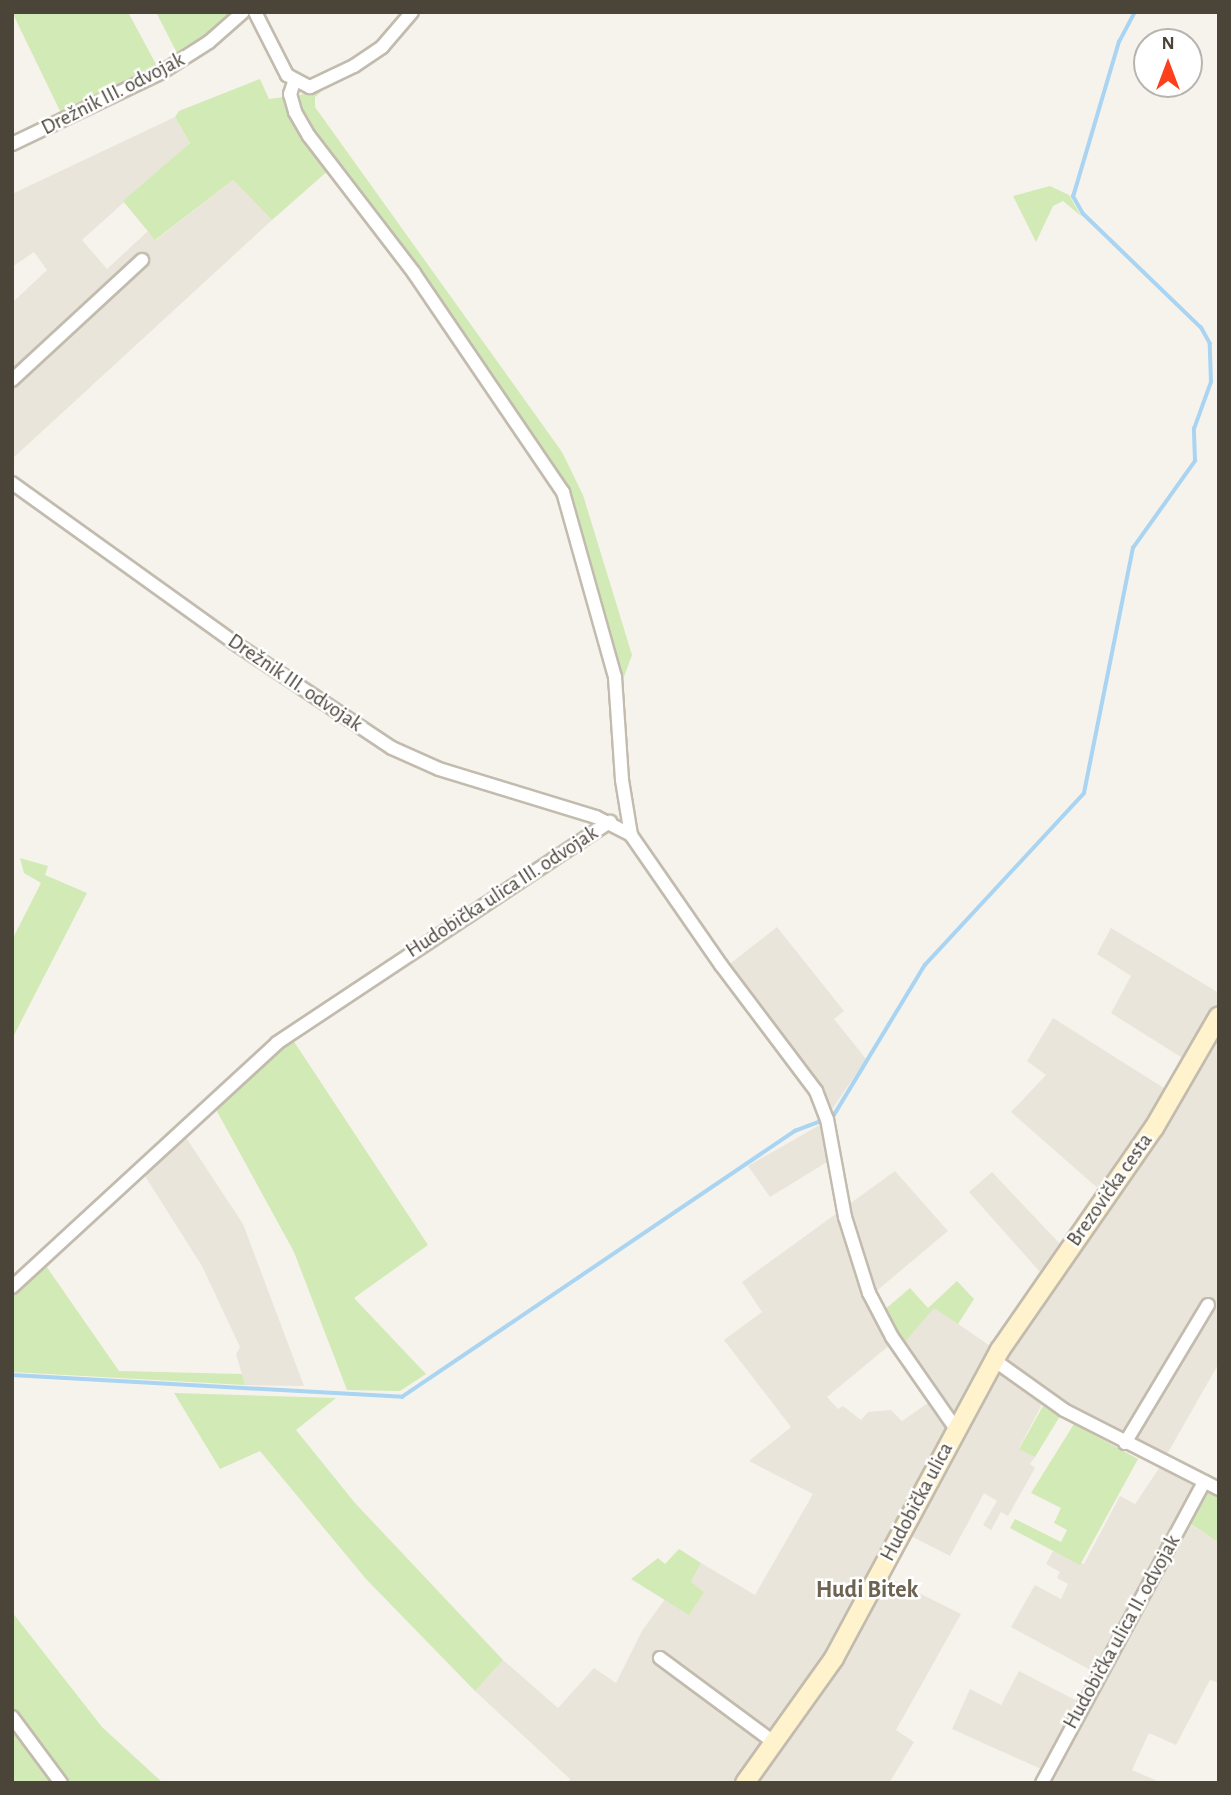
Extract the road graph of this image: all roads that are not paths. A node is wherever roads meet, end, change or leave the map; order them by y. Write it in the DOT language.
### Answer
graph roads {
  1 [pos="243,12"];
  2 [pos="255,12"];
  3 [pos="412,12"];
  4 [pos="294,82"];
  5 [pos="12,144"];
  6 [pos="142,260"];
  7 [pos="12,380"];
  8 [pos="12,483"];
  9 [pos="610,822"];
  10 [pos="631,835"];
  11 [pos="1219,1016"];
  12 [pos="12,1287"];
  13 [pos="1208,1305"];
  14 [pos="995,1360"];
  15 [pos="956,1429"];
  16 [pos="1125,1443"];
  17 [pos="1204,1482"];
  18 [pos="1219,1489"];
  19 [pos="660,1658"];
  20 [pos="12,1717"];
  21 [pos="775,1744"];
  22 [pos="61,1783"];
  23 [pos="745,1783"];
  24 [pos="1042,1783"];
  1 -- 5 [label="street, Drežnik III. odvojak"];
  2 -- 4 [label="street"];
  3 -- 4 [label="street"];
  4 -- 10 [label="street"];
  6 -- 7 [label="street"];
  8 -- 9 [label="street, Drežnik III. odvojak"];
  9 -- 10 [label="street, Hudobička ulica III. odvojak"];
  9 -- 12 [label="street, Hudobička ulica III. odvojak"];
  10 -- 15 [label="street, Hudobička ulica III. odvojak"];
  11 -- 14 [label="main road, Brezovička cesta"];
  13 -- 16 [label="street"];
  14 -- 15 [label="main road, Hudobička ulica"];
  14 -- 16 [label="street"];
  15 -- 21 [label="main road, Hudobička ulica"];
  16 -- 17 [label="street"];
  17 -- 18 [label="street"];
  17 -- 24 [label="street, Hudobička ulica II. odvojak"];
  19 -- 21 [label="street"];
  20 -- 22 [label="street"];
  21 -- 23 [label="main road, Hudobička ulica"];
}
